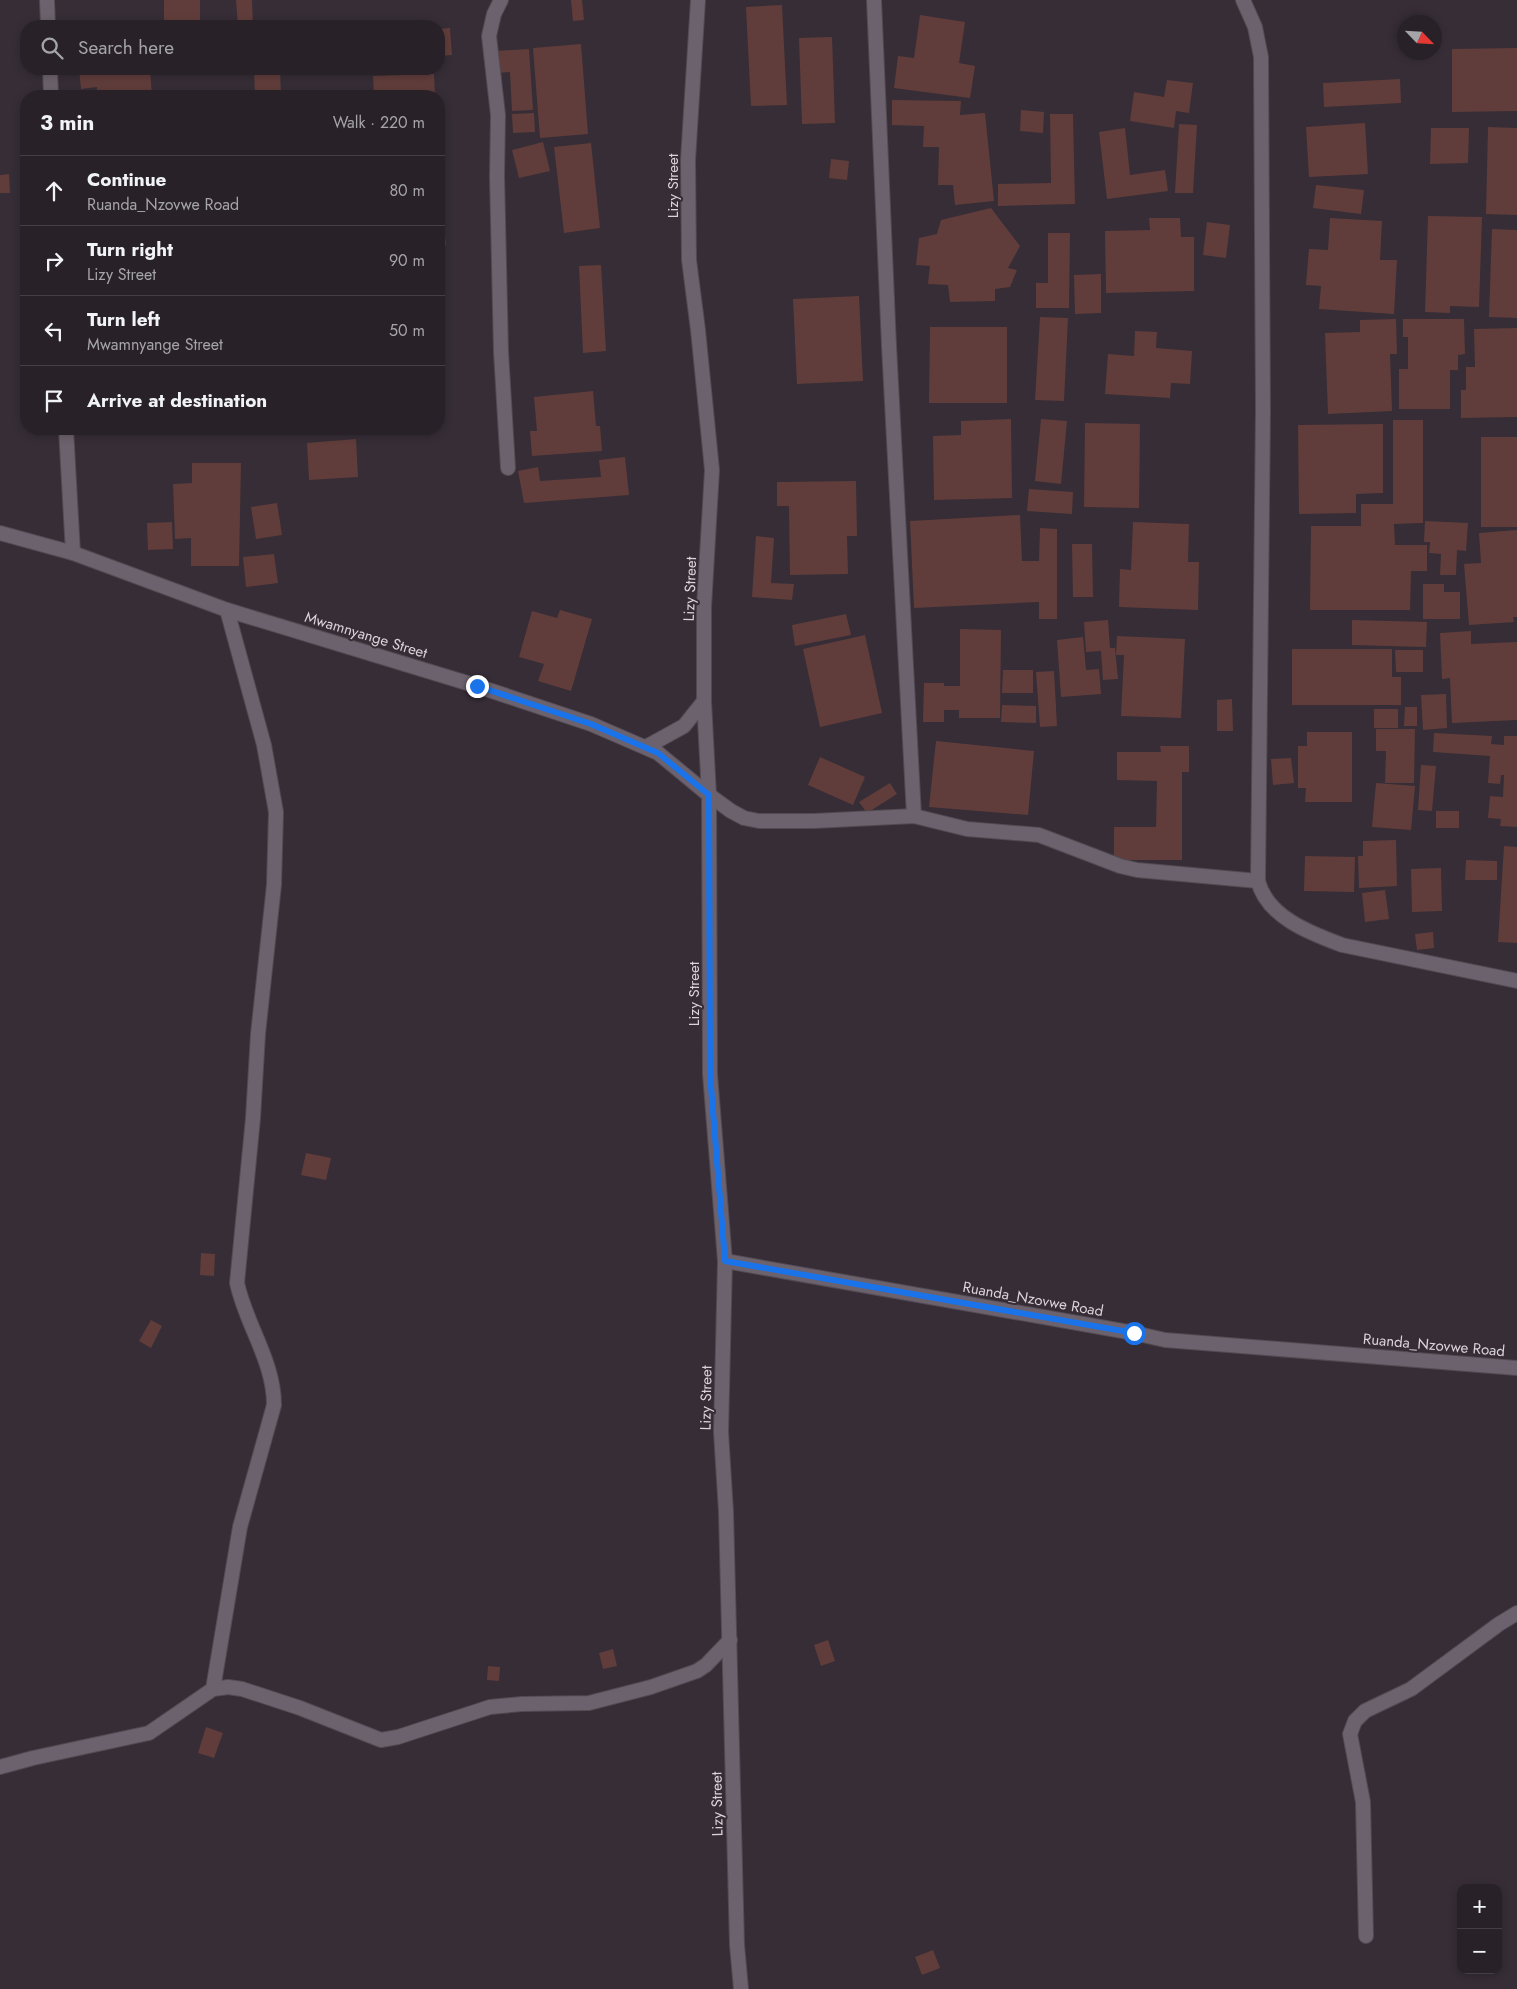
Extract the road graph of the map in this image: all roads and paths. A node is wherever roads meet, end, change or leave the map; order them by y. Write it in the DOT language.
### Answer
graph roads {
  1 [pos="47,0"];
  2 [pos="501,0"];
  3 [pos="698,0"];
  4 [pos="874,0"];
  5 [pos="1243,0"];
  6 [pos="48,20"];
  7 [pos="50,75"];
  8 [pos="51,90"];
  9 [pos="66,435"];
  10 [pos="508,468"];
  11 [pos="0,533"];
  12 [pos="72,553"];
  13 [pos="227,610"];
  14 [pos="704,701"];
  15 [pos="646,747"];
  16 [pos="709,795"];
  17 [pos="914,816"];
  18 [pos="1258,881"];
  19 [pos="1517,980"];
  20 [pos="725,1261"];
  21 [pos="1517,1368"];
  22 [pos="1517,1613"];
  23 [pos="730,1640"];
  24 [pos="213,1689"];
  25 [pos="0,1767"];
  26 [pos="1366,1936"];
  27 [pos="741,1989"];
  1 -- 6 [label="street"];
  2 -- 10 [label="street"];
  3 -- 14 [label="street, Lizy Street"];
  4 -- 17 [label="street"];
  5 -- 18 [label="street"];
  7 -- 8 [label="street"];
  9 -- 12 [label="street"];
  11 -- 12 [label="street, Mwamnyange Street"];
  12 -- 13 [label="street, Mwamnyange Street"];
  13 -- 15 [label="street, Mwamnyange Street"];
  13 -- 24 [label="street"];
  14 -- 15 [label="street"];
  14 -- 16 [label="street, Lizy Street"];
  15 -- 16 [label="street, Mwamnyange Street"];
  16 -- 17 [label="street, Mwamnyange Street"];
  16 -- 20 [label="street, Lizy Street"];
  17 -- 18 [label="street, Mwamnyange Street"];
  18 -- 19 [label="street"];
  20 -- 21 [label="street, Ruanda_Nzovwe Road"];
  20 -- 23 [label="street, Lizy Street"];
  22 -- 26 [label="street"];
  23 -- 24 [label="street"];
  23 -- 27 [label="street, Lizy Street"];
  24 -- 25 [label="street"];
}
